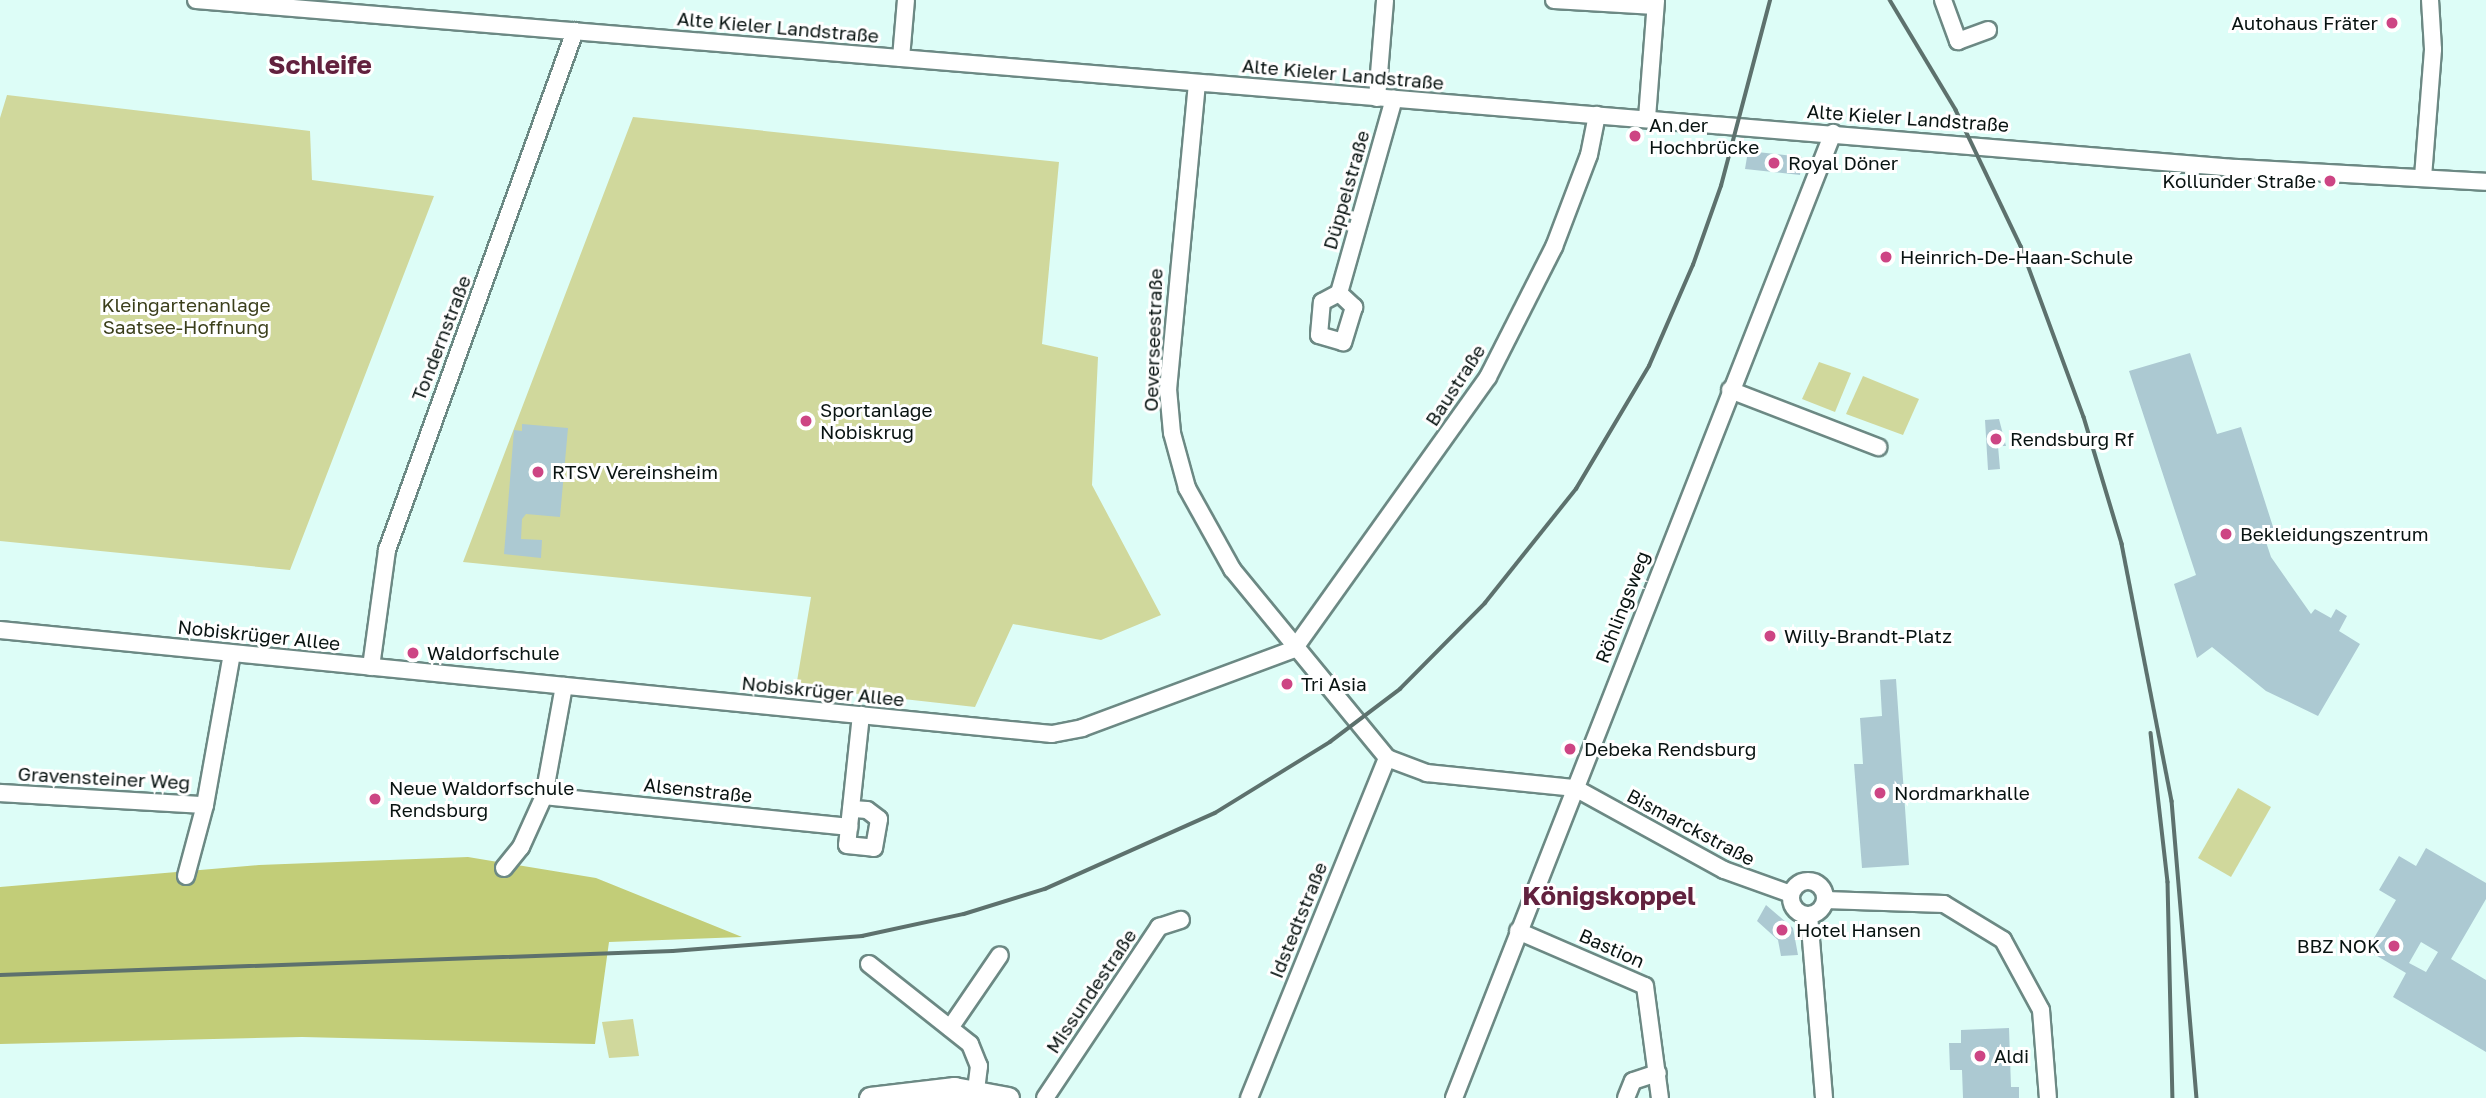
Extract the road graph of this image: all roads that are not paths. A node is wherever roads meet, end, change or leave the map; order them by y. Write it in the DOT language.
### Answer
graph roads {
  1 [pos="197,0"];
  2 [pos="906,0"];
  3 [pos="1385,0"];
  4 [pos="1554,0"];
  5 [pos="1943,0"];
  6 [pos="2430,0"];
  7 [pos="238,2"];
  8 [pos="1656,3"];
  9 [pos="400,8"];
  10 [pos="1988,30"];
  11 [pos="575,31"];
  12 [pos="901,58"];
  13 [pos="1197,83"];
  14 [pos="1377,98"];
  15 [pos="1394,99"];
  16 [pos="1597,115"];
  17 [pos="1647,118"];
  18 [pos="1833,133"];
  19 [pos="2424,177"];
  20 [pos="2486,182"];
  21 [pos="1339,293"];
  22 [pos="1731,390"];
  23 [pos="1878,447"];
  24 [pos="0,630"];
  25 [pos="1294,649"];
  26 [pos="232,654"];
  27 [pos="371,667"];
  28 [pos="564,686"];
  29 [pos="861,715"];
  30 [pos="1387,758"];
  31 [pos="1575,788"];
  32 [pos="0,793"];
  33 [pos="544,796"];
  34 [pos="205,805"];
  35 [pos="851,809"];
  36 [pos="849,827"];
  37 [pos="504,868"];
  38 [pos="186,876"];
  39 [pos="1791,894"];
  40 [pos="1825,900"];
  41 [pos="1809,915"];
  42 [pos="1181,920"];
  43 [pos="1518,931"];
  44 [pos="1000,955"];
  45 [pos="869,964"];
  46 [pos="950,1028"];
  47 [pos="1658,1073"];
  48 [pos="976,1090"];
  49 [pos="870,1098"];
  50 [pos="1008,1098"];
  51 [pos="1045,1098"];
  52 [pos="1249,1098"];
  53 [pos="1454,1098"];
  54 [pos="1626,1098"];
  55 [pos="1660,1098"];
  56 [pos="1824,1098"];
  57 [pos="2048,1098"];
  1 -- 7 [label="street, Alte Kieler Landstraße"];
  2 -- 12 [label="street"];
  3 -- 14 [label="street"];
  4 -- 8 [label="street"];
  5 -- 10 [label="street"];
  6 -- 19 [label="street"];
  7 -- 9 [label="street, Alte Kieler Landstraße"];
  8 -- 17 [label="street"];
  9 -- 11 [label="street, Alte Kieler Landstraße"];
  11 -- 12 [label="street, Alte Kieler Landstraße"];
  11 -- 27 [label="street, Tondernstraße"];
  12 -- 13 [label="street, Alte Kieler Landstraße"];
  13 -- 14 [label="street, Alte Kieler Landstraße"];
  13 -- 25 [label="street, Oeverseestraße"];
  14 -- 15 [label="street, Alte Kieler Landstraße"];
  15 -- 16 [label="street, Alte Kieler Landstraße"];
  15 -- 21 [label="street, Düppelstraße"];
  16 -- 17 [label="street, Alte Kieler Landstraße"];
  16 -- 25 [label="street, Baustraße"];
  17 -- 18 [label="street, Alte Kieler Landstraße"];
  18 -- 19 [label="street, Alte Kieler Landstraße"];
  18 -- 22 [label="street, Röhlingsweg"];
  19 -- 20 [label="street, Alte Kieler Landstraße"];
  22 -- 23 [label="street"];
  22 -- 31 [label="street, Röhlingsweg"];
  24 -- 26 [label="street, Nobiskrüger Allee"];
  25 -- 29 [label="street, Nobiskrüger Allee"];
  25 -- 30 [label="street"];
  26 -- 27 [label="street, Nobiskrüger Allee"];
  26 -- 34 [label="street, Gravensteiner Weg"];
  27 -- 28 [label="street, Nobiskrüger Allee"];
  28 -- 29 [label="street, Nobiskrüger Allee"];
  28 -- 33 [label="street"];
  29 -- 35 [label="street"];
  30 -- 31 [label="street"];
  30 -- 52 [label="street, Idstedtstraße"];
  31 -- 39 [label="street, Bismarckstraße"];
  31 -- 43 [label="street, Röhlingsweg"];
  32 -- 34 [label="street, Gravensteiner Weg"];
  33 -- 36 [label="street, Alsenstraße"];
  33 -- 37 [label="street"];
  34 -- 38 [label="street, Gravensteiner Weg"];
  35 -- 36 [label="street"];
  35 -- 36 [label="street"];
  39 -- 40 [label="street"];
  39 -- 41 [label="street"];
  40 -- 41 [label="street"];
  40 -- 57 [label="street"];
  41 -- 56 [label="street"];
  42 -- 51 [label="street, Missundestraße"];
  43 -- 47 [label="street, Bastion"];
  43 -- 53 [label="street, Röhlingsweg"];
  44 -- 46 [label="street"];
  45 -- 46 [label="street"];
  46 -- 48 [label="street"];
  47 -- 54 [label="street"];
  47 -- 55 [label="street, Bastion"];
  48 -- 49 [label="main road"];
  48 -- 50 [label="main road"];
}
